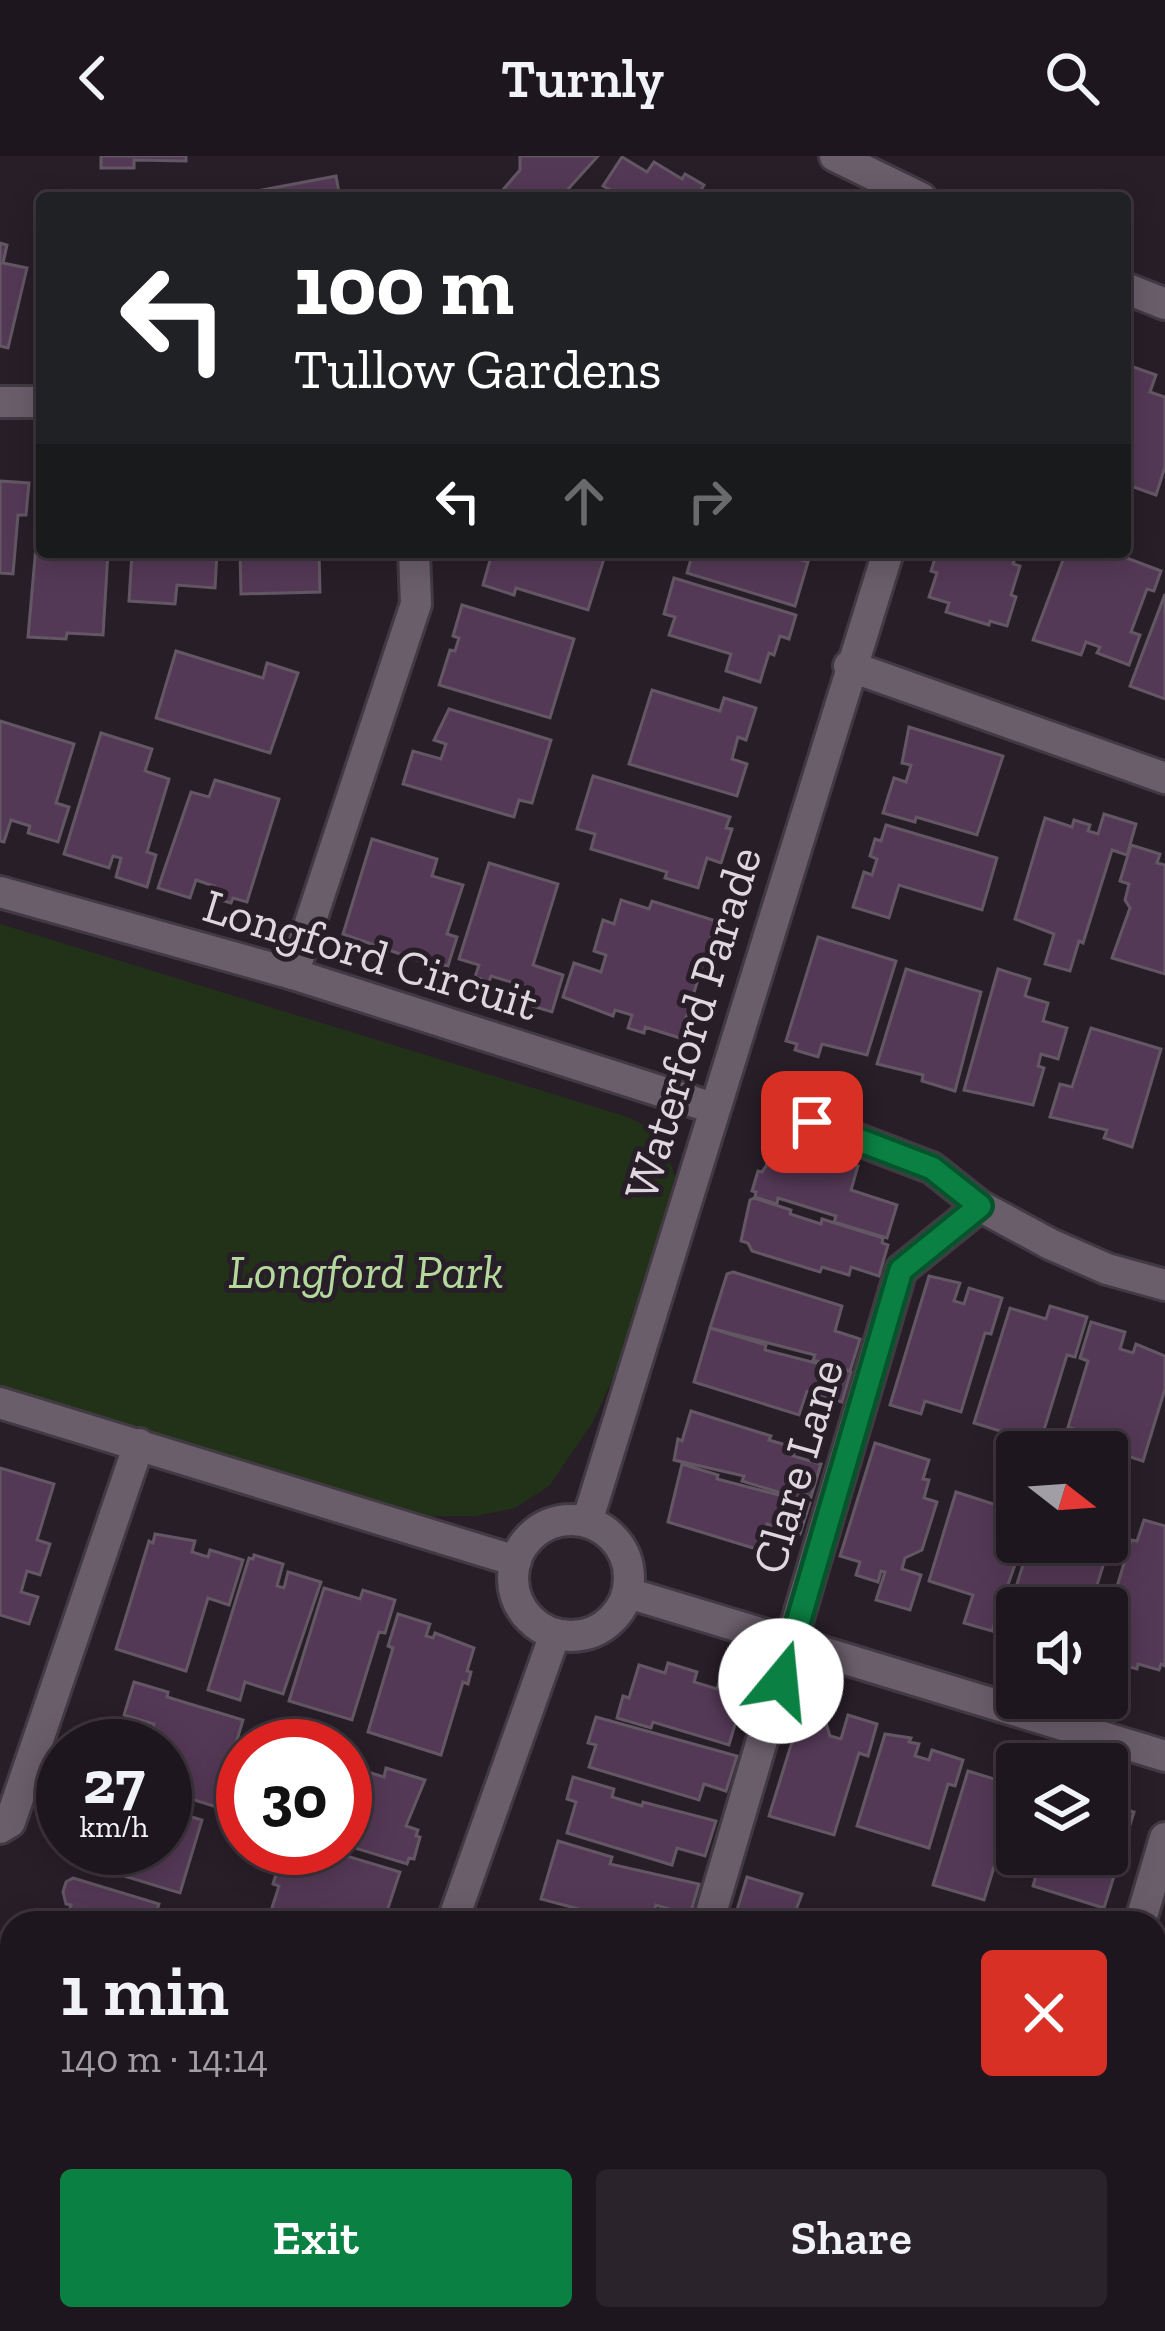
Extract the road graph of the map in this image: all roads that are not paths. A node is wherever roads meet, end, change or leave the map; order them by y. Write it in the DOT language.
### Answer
graph roads {
  1 [pos="836,156"];
  2 [pos="909,192"];
  3 [pos="1131,290"];
  4 [pos="1165,304"];
  5 [pos="0,402"];
  6 [pos="36,402"];
  7 [pos="414,558"];
  8 [pos="886,558"];
  9 [pos="849,666"];
  10 [pos="1165,778"];
  11 [pos="0,892"];
  12 [pos="293,974"];
  13 [pos="713,1108"];
  14 [pos="812,1122"];
  15 [pos="980,1206"];
  16 [pos="1165,1285"];
  17 [pos="0,1403"];
  18 [pos="139,1444"];
  19 [pos="586,1522"];
  20 [pos="516,1561"];
  21 [pos="628,1593"];
  22 [pos="555,1634"];
  23 [pos="794,1640"];
  24 [pos="1165,1756"];
  25 [pos="0,1828"];
  26 [pos="1165,1838"];
  27 [pos="456,1911"];
  28 [pos="712,1911"];
  29 [pos="1144,1911"];
  1 -- 2 [label="street"];
  3 -- 4 [label="street"];
  5 -- 6 [label="street"];
  7 -- 12 [label="street"];
  8 -- 9 [label="street, Waterford Parade"];
  9 -- 10 [label="street"];
  9 -- 13 [label="street, Waterford Parade"];
  11 -- 12 [label="street, Longford Circuit"];
  12 -- 13 [label="street, Longford Circuit"];
  13 -- 19 [label="street, Waterford Parade"];
  14 -- 15 [label="street"];
  15 -- 16 [label="street"];
  15 -- 23 [label="street, Clare Lane"];
  17 -- 18 [label="street"];
  18 -- 20 [label="street"];
  18 -- 25 [label="street"];
  19 -- 20 [label="street"];
  19 -- 21 [label="street"];
  20 -- 22 [label="street"];
  21 -- 22 [label="street"];
  21 -- 23 [label="street"];
  22 -- 27 [label="street"];
  23 -- 24 [label="street"];
  23 -- 28 [label="street, Clare Lane"];
  26 -- 29 [label="street"];
}
